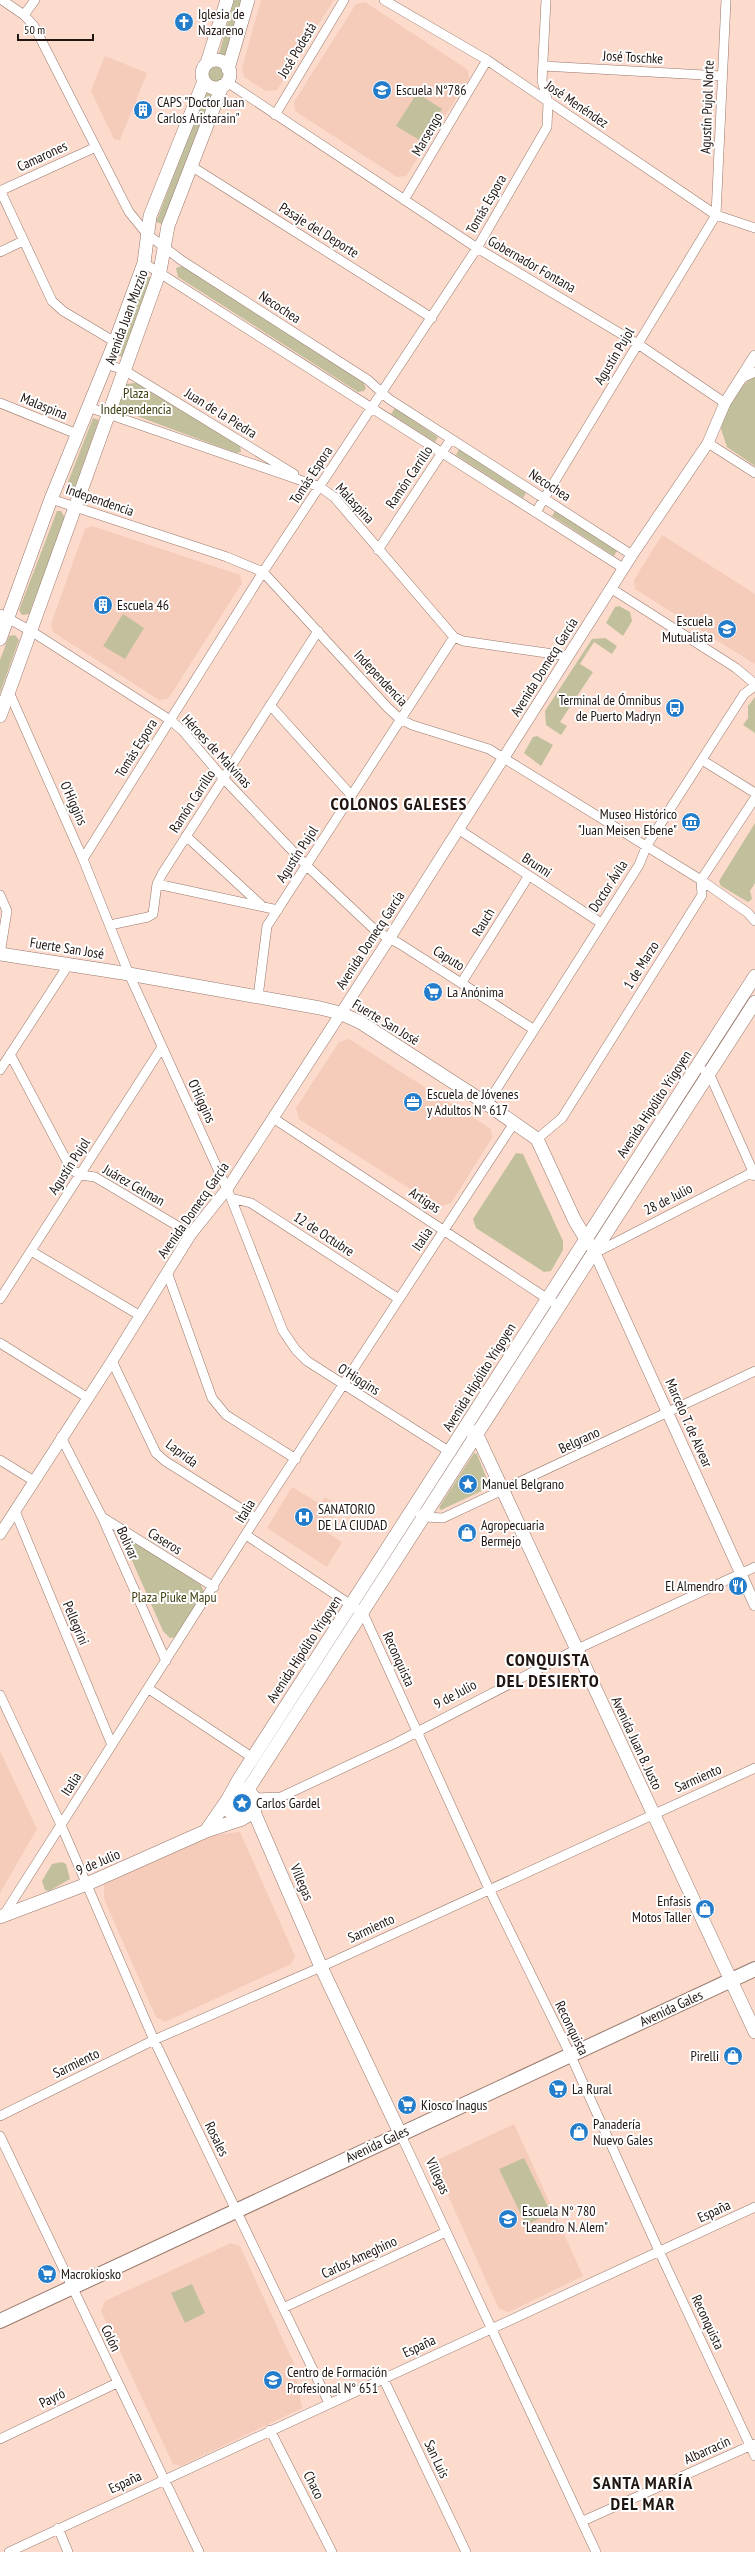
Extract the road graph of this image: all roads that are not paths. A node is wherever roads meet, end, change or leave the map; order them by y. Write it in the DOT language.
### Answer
graph roads {
  1 [pos="2,0"];
  2 [pos="35,0"];
  3 [pos="227,0"];
  4 [pos="248,0"];
  5 [pos="344,0"];
  6 [pos="384,0"];
  7 [pos="546,0"];
  8 [pos="726,0"];
  9 [pos="24,15"];
  10 [pos="486,60"];
  11 [pos="208,63"];
  12 [pos="543,66"];
  13 [pos="228,69"];
  14 [pos="722,76"];
  15 [pos="204,81"];
  16 [pos="224,84"];
  17 [pos="548,102"];
  18 [pos="275,115"];
  19 [pos="96,146"];
  20 [pos="191,166"];
  21 [pos="0,191"];
  22 [pos="404,200"];
  23 [pos="716,215"];
  24 [pos="755,228"];
  25 [pos="147,234"];
  26 [pos="23,241"];
  27 [pos="163,246"];
  28 [pos="477,248"];
  29 [pos="0,252"];
  30 [pos="144,263"];
  31 [pos="160,271"];
  32 [pos="432,318"];
  33 [pos="115,342"];
  34 [pos="638,344"];
  35 [pos="755,356"];
  36 [pos="106,364"];
  37 [pos="124,370"];
  38 [pos="755,372"];
  39 [pos="739,379"];
  40 [pos="382,392"];
  41 [pos="0,403"];
  42 [pos="725,403"];
  43 [pos="88,407"];
  44 [pos="372,407"];
  45 [pos="108,414"];
  46 [pos="77,434"];
  47 [pos="451,439"];
  48 [pos="708,443"];
  49 [pos="442,452"];
  50 [pos="755,473"];
  51 [pos="320,487"];
  52 [pos="545,498"];
  53 [pos="51,499"];
  54 [pos="76,508"];
  55 [pos="536,512"];
  56 [pos="378,550"];
  57 [pos="632,555"];
  58 [pos="623,568"];
  59 [pos="263,572"];
  60 [pos="612,589"];
  61 [pos="4,615"];
  62 [pos="32,631"];
  63 [pos="318,631"];
  64 [pos="454,637"];
  65 [pos="0,639"];
  66 [pos="568,656"];
  67 [pos="755,685"];
  68 [pos="9,692"];
  69 [pos="270,705"];
  70 [pos="0,716"];
  71 [pos="400,719"];
  72 [pos="170,720"];
  73 [pos="504,758"];
  74 [pos="702,760"];
  75 [pos="223,778"];
  76 [pos="755,793"];
  77 [pos="351,795"];
  78 [pos="755,798"];
  79 [pos="458,829"];
  80 [pos="186,836"];
  81 [pos="647,846"];
  82 [pos="83,858"];
  83 [pos="307,866"];
  84 [pos="528,877"];
  85 [pos="701,880"];
  86 [pos="157,884"];
  87 [pos="0,895"];
  88 [pos="262,906"];
  89 [pos="278,910"];
  90 [pos="755,921"];
  91 [pos="601,923"];
  92 [pos="110,925"];
  93 [pos="389,938"];
  94 [pos="0,954"];
  95 [pos="68,964"];
  96 [pos="129,974"];
  97 [pos="755,976"];
  98 [pos="462,982"];
  99 [pos="258,997"];
  100 [pos="755,1002"];
  101 [pos="340,1013"];
  102 [pos="534,1028"];
  103 [pos="162,1047"];
  104 [pos="10,1054"];
  105 [pos="698,1065"];
  106 [pos="0,1070"];
  107 [pos="709,1073"];
  108 [pos="487,1104"];
  109 [pos="274,1118"];
  110 [pos="514,1123"];
  111 [pos="537,1139"];
  112 [pos="754,1173"];
  113 [pos="80,1175"];
  114 [pos="229,1194"];
  115 [pos="445,1230"];
  116 [pos="191,1234"];
  117 [pos="585,1239"];
  118 [pos="31,1250"];
  119 [pos="595,1253"];
  120 [pos="167,1272"];
  121 [pos="548,1298"];
  122 [pos="0,1299"];
  123 [pos="399,1299"];
  124 [pos="560,1307"];
  125 [pos="139,1315"];
  126 [pos="0,1343"];
  127 [pos="112,1361"];
  128 [pos="755,1371"];
  129 [pos="344,1386"];
  130 [pos="88,1398"];
  131 [pos="668,1414"];
  132 [pos="471,1431"];
  133 [pos="62,1437"];
  134 [pos="450,1452"];
  135 [pos="296,1459"];
  136 [pos="0,1460"];
  137 [pos="34,1481"];
  138 [pos="503,1491"];
  139 [pos="413,1509"];
  140 [pos="15,1510"];
  141 [pos="102,1517"];
  142 [pos="424,1517"];
  143 [pos="256,1518"];
  144 [pos="0,1534"];
  145 [pos="246,1535"];
  146 [pos="755,1567"];
  147 [pos="741,1574"];
  148 [pos="214,1587"];
  149 [pos="755,1604"];
  150 [pos="351,1605"];
  151 [pos="362,1613"];
  152 [pos="575,1650"];
  153 [pos="166,1661"];
  154 [pos="149,1689"];
  155 [pos="0,1695"];
  156 [pos="416,1732"];
  157 [pos="112,1745"];
  158 [pos="253,1758"];
  159 [pos="755,1768"];
  160 [pos="251,1794"];
  161 [pos="229,1797"];
  162 [pos="254,1812"];
  163 [pos="652,1814"];
  164 [pos="242,1819"];
  165 [pos="61,1825"];
  166 [pos="206,1831"];
  167 [pos="87,1884"];
  168 [pos="489,1889"];
  169 [pos="1,1916"];
  170 [pos="321,1967"];
  171 [pos="755,1969"];
  172 [pos="730,1980"];
  173 [pos="755,2032"];
  174 [pos="154,2040"];
  175 [pos="570,2054"];
  176 [pos="0,2116"];
  177 [pos="400,2133"];
  178 [pos="0,2136"];
  179 [pos="755,2207"];
  180 [pos="236,2210"];
  181 [pos="446,2232"];
  182 [pos="659,2251"];
  183 [pos="71,2286"];
  184 [pos="283,2308"];
  185 [pos="0,2321"];
  186 [pos="493,2328"];
  187 [pos="383,2378"];
  188 [pos="117,2383"];
  189 [pos="329,2403"];
  190 [pos="270,2430"];
  191 [pos="0,2439"];
  192 [pos="753,2444"];
  193 [pos="755,2456"];
  194 [pos="164,2479"];
  195 [pos="582,2521"];
  196 [pos="58,2528"];
  197 [pos="592,2542"];
  198 [pos="9,2552"];
  199 [pos="68,2552"];
  200 [pos="199,2552"];
  201 [pos="332,2552"];
  202 [pos="466,2552"];
  203 [pos="591,2552"];
  204 [pos="596,2552"];
  1 -- 9 [label="street, Necochea"];
  2 -- 9 [label="street"];
  3 -- 11 [label="main road"];
  4 -- 13 [label="main road"];
  5 -- 18 [label="street, José Podestá"];
  6 -- 10 [label="street, José Menéndez"];
  7 -- 12 [label="street, Tomás Espora"];
  8 -- 14 [label="street, Agustín Pujol Norte"];
  9 -- 19 [label="street, Necochea"];
  10 -- 17 [label="street, José Menéndez"];
  10 -- 22 [label="street, Marsengo"];
  11 -- 13 [label="main road"];
  11 -- 15 [label="main road"];
  12 -- 14 [label="street, José Toschke"];
  12 -- 17 [label="street, Tomás Espora"];
  13 -- 16 [label="main road"];
  14 -- 23 [label="street, Agustín Pujol Norte"];
  15 -- 16 [label="main road"];
  15 -- 25 [label="main road, Avenida Juan Muzzio"];
  16 -- 18 [label="street, Gobernador Fontana"];
  16 -- 20 [label="main road, Avenida Juan Muzzio"];
  17 -- 23 [label="street, José Menéndez"];
  17 -- 28 [label="street, Tomás Espora"];
  18 -- 22 [label="street, Gobernador Fontana"];
  19 -- 21 [label="street, Camarones"];
  19 -- 25 [label="street, Necochea"];
  20 -- 27 [label="main road, Avenida Juan Muzzio"];
  20 -- 32 [label="street, Pasaje del Deporte"];
  21 -- 26 [label="street"];
  22 -- 28 [label="street, Gobernador Fontana"];
  23 -- 24 [label="street, José Menéndez"];
  23 -- 34 [label="street, Agustín Pujol"];
  25 -- 27 [label="street, Necochea"];
  25 -- 30 [label="main road, Avenida Juan Muzzio"];
  26 -- 29 [label="street"];
  26 -- 33 [label="street"];
  27 -- 31 [label="main road, Avenida Juan Muzzio"];
  27 -- 40 [label="street, Necochea"];
  28 -- 32 [label="street, Tomás Espora"];
  28 -- 34 [label="street, Gobernador Fontana"];
  30 -- 31 [label="street"];
  30 -- 33 [label="main road, Avenida Juan Muzzio"];
  31 -- 37 [label="main road, Avenida Juan Muzzio"];
  31 -- 44 [label="street"];
  32 -- 40 [label="street, Tomás Espora"];
  33 -- 36 [label="main road, Avenida Juan Muzzio"];
  34 -- 42 [label="street, Gobernador Fontana"];
  34 -- 52 [label="street, Agustín Pujol"];
  35 -- 39 [label="street, Avenida Domecq García"];
  36 -- 37 [label="street, Juan de la Piedra"];
  36 -- 43 [label="main road, Avenida Juan Muzzio"];
  37 -- 45 [label="main road, Avenida Juan Muzzio"];
  37 -- 51 [label="street, Juan de la Piedra"];
  38 -- 39 [label="street"];
  39 -- 42 [label="street, Avenida Domecq García"];
  40 -- 44 [label="street, Tomás Espora"];
  40 -- 47 [label="street, Necochea"];
  41 -- 46 [label="street, Malaspina"];
  42 -- 48 [label="street, Avenida Domecq García"];
  43 -- 45 [label="street, Malaspina"];
  43 -- 46 [label="main road, Avenida Juan Muzzio"];
  44 -- 49 [label="street"];
  44 -- 51 [label="street, Tomás Espora"];
  45 -- 51 [label="street, Malaspina"];
  45 -- 54 [label="main road, Avenida Juan Muzzio"];
  46 -- 53 [label="main road, Avenida Juan Muzzio"];
  47 -- 49 [label="street, Ramón Carrillo"];
  47 -- 52 [label="street, Necochea"];
  48 -- 50 [label="street"];
  48 -- 57 [label="street, Avenida Domecq García"];
  49 -- 55 [label="street"];
  49 -- 56 [label="street, Ramón Carrillo"];
  51 -- 56 [label="street, Malaspina"];
  51 -- 59 [label="street, Tomás Espora"];
  52 -- 55 [label="street, Agustín Pujol"];
  52 -- 57 [label="street, Necochea"];
  53 -- 54 [label="street, Independencia"];
  53 -- 61 [label="main road, Avenida Juan Muzzio"];
  54 -- 59 [label="street, Independencia"];
  54 -- 62 [label="main road, Avenida Juan Muzzio"];
  55 -- 58 [label="street"];
  56 -- 64 [label="street, Malaspina"];
  57 -- 58 [label="street, Avenida Domecq García"];
  58 -- 60 [label="street, Avenida Domecq García"];
  59 -- 63 [label="street, Independencia"];
  59 -- 72 [label="street, Tomás Espora"];
  60 -- 66 [label="street, Avenida Domecq García"];
  60 -- 67 [label="street"];
  61 -- 62 [label="street, Héroes de Malvinas"];
  61 -- 65 [label="main road, Avenida Juan Muzzio"];
  62 -- 68 [label="main road, Avenida Juan Muzzio"];
  62 -- 72 [label="street, Héroes de Malvinas"];
  63 -- 69 [label="street, Ramón Carrillo"];
  63 -- 71 [label="street, Independencia"];
  64 -- 66 [label="street"];
  64 -- 71 [label="street, Agustín Pujol"];
  66 -- 73 [label="street, Avenida Domecq García"];
  67 -- 74 [label="street, Doctor Ávila"];
  68 -- 70 [label="main road, Avenida Juan Muzzio"];
  68 -- 82 [label="street, O'Higgins"];
  69 -- 75 [label="street, Ramón Carrillo"];
  69 -- 77 [label="street"];
  71 -- 73 [label="street, Independencia"];
  71 -- 77 [label="street, Agustín Pujol"];
  72 -- 75 [label="street, Héroes de Malvinas"];
  72 -- 82 [label="street, Tomás Espora"];
  73 -- 79 [label="street, Avenida Domecq García"];
  73 -- 81 [label="street, Independencia"];
  74 -- 76 [label="street"];
  74 -- 81 [label="street, Doctor Ávila"];
  75 -- 80 [label="street, Ramón Carrillo"];
  75 -- 83 [label="street, Héroes de Malvinas"];
  77 -- 83 [label="street, Agustín Pujol"];
  78 -- 85 [label="street, 1 de Marzo"];
  79 -- 84 [label="street, Brunni"];
  79 -- 93 [label="street, Avenida Domecq García"];
  80 -- 86 [label="street, Ramón Carrillo"];
  80 -- 88 [label="street"];
  81 -- 85 [label="street, Independencia"];
  81 -- 91 [label="street, Doctor Ávila"];
  82 -- 92 [label="street, O'Higgins"];
  83 -- 89 [label="street, Agustín Pujol"];
  83 -- 93 [label="street, Héroes de Malvinas"];
  84 -- 91 [label="street, Brunni"];
  84 -- 98 [label="street, Rauch"];
  85 -- 90 [label="street, Independencia"];
  85 -- 111 [label="street, 1 de Marzo"];
  86 -- 88 [label="street"];
  86 -- 92 [label="street, Ramón Carrillo"];
  87 -- 94 [label="street"];
  88 -- 89 [label="street"];
  89 -- 99 [label="street, Agustín Pujol"];
  91 -- 102 [label="street, Doctor Ávila"];
  92 -- 96 [label="street, O'Higgins"];
  93 -- 98 [label="street, Caputo"];
  93 -- 101 [label="street, Avenida Domecq García"];
  94 -- 95 [label="main road, Fuerte San José"];
  95 -- 96 [label="main road, Fuerte San José"];
  95 -- 104 [label="street"];
  96 -- 99 [label="main road, Fuerte San José"];
  96 -- 103 [label="street, O'Higgins"];
  97 -- 105 [label="main road, Avenida Hipólito Yrigoyen"];
  98 -- 102 [label="street, Caputo"];
  99 -- 101 [label="main road, Fuerte San José"];
  100 -- 107 [label="main road, Avenida Hipólito Yrigoyen"];
  101 -- 108 [label="main road, Fuerte San José"];
  101 -- 109 [label="street, Avenida Domecq García"];
  102 -- 108 [label="street, Doctor Ávila"];
  103 -- 113 [label="street, Agustín Pujol"];
  103 -- 114 [label="street, O'Higgins"];
  104 -- 106 [label="street"];
  104 -- 113 [label="street, Juárez Celman"];
  105 -- 107 [label="street"];
  105 -- 117 [label="main road, Avenida Hipólito Yrigoyen"];
  107 -- 112 [label="street"];
  107 -- 119 [label="main road, Avenida Hipólito Yrigoyen"];
  108 -- 110 [label="main road, Fuerte San José"];
  109 -- 114 [label="street, Avenida Domecq García"];
  109 -- 115 [label="street, Artigas"];
  110 -- 111 [label="main road, Fuerte San José"];
  110 -- 115 [label="street, Italia"];
  111 -- 117 [label="main road, Fuerte San José"];
  112 -- 119 [label="street, 28 de Julio"];
  113 -- 116 [label="street, Juárez Celman"];
  113 -- 118 [label="street, Agustín Pujol"];
  114 -- 116 [label="street, Avenida Domecq García"];
  114 -- 123 [label="street, 12 de Octubre"];
  114 -- 129 [label="street, O'Higgins"];
  115 -- 121 [label="street, Artigas"];
  115 -- 123 [label="street, Italia"];
  116 -- 120 [label="street, Avenida Domecq García"];
  117 -- 119 [label="main road, Fuerte San José"];
  117 -- 121 [label="main road, Avenida Hipólito Yrigoyen"];
  118 -- 122 [label="street, Agustín Pujol"];
  118 -- 125 [label="street"];
  119 -- 124 [label="main road, Avenida Hipólito Yrigoyen"];
  119 -- 131 [label="street, Marcelo T. de Alvear"];
  120 -- 125 [label="street, Avenida Domecq García"];
  120 -- 135 [label="street"];
  121 -- 124 [label="street, Artigas"];
  121 -- 132 [label="main road, Avenida Hipólito Yrigoyen"];
  123 -- 129 [label="street, Italia"];
  124 -- 132 [label="main road, Avenida Hipólito Yrigoyen"];
  125 -- 127 [label="street, Avenida Domecq García"];
  126 -- 130 [label="street"];
  127 -- 130 [label="street, Avenida Domecq García"];
  127 -- 143 [label="street, Laprida"];
  128 -- 131 [label="street, Belgrano"];
  129 -- 134 [label="street, O'Higgins"];
  129 -- 135 [label="street, Italia"];
  130 -- 133 [label="street, Avenida Domecq García"];
  131 -- 138 [label="street, Belgrano"];
  131 -- 147 [label="street, Marcelo T. de Alvear"];
  132 -- 134 [label="main road, Avenida Hipólito Yrigoyen"];
  132 -- 138 [label="main road, Avenida Juan B. Justo"];
  132 -- 142 [label="main road, Avenida Hipólito Yrigoyen"];
  133 -- 137 [label="street, Avenida Domecq García"];
  133 -- 141 [label="street, Bolívar"];
  134 -- 139 [label="main road, Avenida Hipólito Yrigoyen"];
  135 -- 143 [label="street, Italia"];
  136 -- 137 [label="street"];
  137 -- 140 [label="street, Avenida Domecq García"];
  138 -- 142 [label="street, Belgrano"];
  138 -- 152 [label="main road, Avenida Juan B. Justo"];
  139 -- 142 [label="street"];
  139 -- 150 [label="main road, Avenida Hipólito Yrigoyen"];
  140 -- 144 [label="street, Avenida Domecq García"];
  140 -- 157 [label="street, Pellegrini"];
  141 -- 148 [label="street, Caseros"];
  141 -- 153 [label="street, Bolívar"];
  142 -- 151 [label="main road, Avenida Hipólito Yrigoyen"];
  143 -- 145 [label="street, Italia"];
  145 -- 148 [label="street, Italia"];
  145 -- 150 [label="street"];
  146 -- 147 [label="street, 9 de Julio"];
  147 -- 149 [label="street, Marcelo T. de Alvear"];
  147 -- 152 [label="street, 9 de Julio"];
  148 -- 153 [label="street, Italia"];
  150 -- 151 [label="street"];
  150 -- 158 [label="main road, Avenida Hipólito Yrigoyen"];
  151 -- 156 [label="street, Reconquista"];
  151 -- 160 [label="main road, Avenida Hipólito Yrigoyen"];
  152 -- 156 [label="street, 9 de Julio"];
  152 -- 163 [label="main road, Avenida Juan B. Justo"];
  153 -- 154 [label="street, Italia"];
  154 -- 157 [label="street, Italia"];
  154 -- 158 [label="street"];
  155 -- 165 [label="street, Rosales"];
  156 -- 160 [label="street, 9 de Julio"];
  156 -- 168 [label="street, Reconquista"];
  157 -- 165 [label="street, Italia"];
  158 -- 161 [label="main road, Avenida Hipólito Yrigoyen"];
  159 -- 163 [label="street, Sarmiento"];
  160 -- 161 [label="main road"];
  160 -- 162 [label="main road"];
  161 -- 164 [label="main road"];
  161 -- 166 [label="main road"];
  162 -- 164 [label="main road"];
  162 -- 170 [label="main road, Villegas"];
  163 -- 168 [label="street, Sarmiento"];
  163 -- 172 [label="main road, Avenida Juan B. Justo"];
  164 -- 166 [label="main road, 9 de Julio"];
  165 -- 167 [label="street, Rosales"];
  165 -- 169 [label="street, Italia"];
  166 -- 167 [label="main road, 9 de Julio"];
  167 -- 169 [label="main road, 9 de Julio"];
  167 -- 174 [label="street, Rosales"];
  168 -- 170 [label="street, Sarmiento"];
  168 -- 175 [label="street, Reconquista"];
  170 -- 174 [label="street, Sarmiento"];
  170 -- 177 [label="main road, Villegas"];
  171 -- 172 [label="main road, Avenida Gales"];
  172 -- 173 [label="main road, Avenida Juan B. Justo"];
  172 -- 175 [label="main road, Avenida Gales"];
  174 -- 176 [label="street, Sarmiento"];
  174 -- 180 [label="street, Rosales"];
  175 -- 177 [label="main road, Avenida Gales"];
  175 -- 182 [label="street, Reconquista"];
  177 -- 180 [label="main road, Avenida Gales"];
  177 -- 181 [label="street, Villegas"];
  178 -- 183 [label="street, Colón"];
  179 -- 182 [label="street, España"];
  180 -- 183 [label="main road, Avenida Gales"];
  180 -- 184 [label="street, Rosales"];
  181 -- 184 [label="street, Carlos Ameghino"];
  181 -- 186 [label="street, Villegas"];
  182 -- 186 [label="street, España"];
  182 -- 192 [label="street, Reconquista"];
  183 -- 185 [label="main road, Avenida Gales"];
  183 -- 188 [label="street, Colón"];
  184 -- 189 [label="street, Rosales"];
  186 -- 187 [label="street, España"];
  186 -- 195 [label="street, Villegas"];
  187 -- 189 [label="street, España"];
  187 -- 202 [label="street, San Luis"];
  188 -- 191 [label="street, Payró"];
  188 -- 194 [label="street, Colón"];
  189 -- 190 [label="street, España"];
  190 -- 194 [label="street, España"];
  190 -- 201 [label="street, Chaco"];
  192 -- 193 [label="street, Reconquista"];
  192 -- 195 [label="street, Albarracín"];
  194 -- 196 [label="street, España"];
  194 -- 200 [label="street, Colón"];
  195 -- 197 [label="street, Villegas"];
  196 -- 198 [label="street, España"];
  196 -- 199 [label="street"];
  197 -- 203 [label="street"];
  197 -- 204 [label="street, Villegas"];
}
